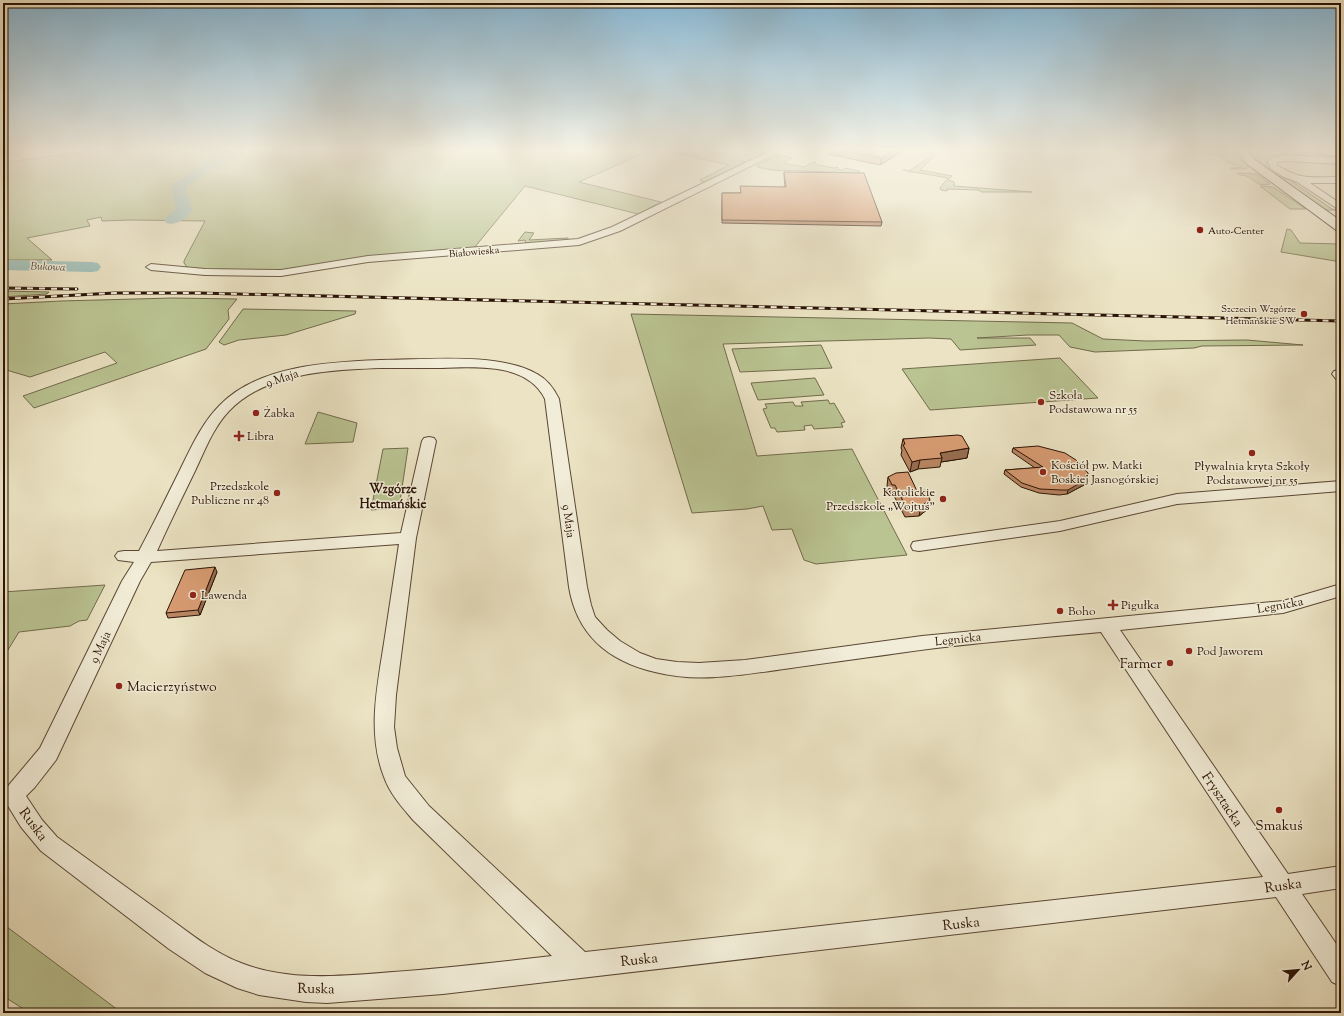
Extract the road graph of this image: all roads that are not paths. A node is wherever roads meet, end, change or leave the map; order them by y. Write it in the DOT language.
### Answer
graph roads {
  1 [pos="679,198"];
  2 [pos="1301,198"];
  3 [pos="1327,198"];
  4 [pos="1341,208"];
  5 [pos="1322,214"];
  6 [pos="1341,214"];
  7 [pos="1341,227"];
  8 [pos="151,267"];
  9 [pos="429,441"];
  10 [pos="1341,486"];
  11 [pos="408,538"];
  12 [pos="919,546"];
  13 [pos="124,556"];
  14 [pos="145,557"];
  15 [pos="1341,590"];
  16 [pos="588,620"];
  17 [pos="1106,624"];
  18 [pos="8,793"];
  19 [pos="1341,877"];
  20 [pos="1281,886"];
  21 [pos="581,966"];
  22 [pos="1341,973"];
  1 -- 8 [label="street, Białowieska"];
  2 -- 5 [label="street"];
  3 -- 4 [label="street"];
  5 -- 6 [label="street"];
  5 -- 7 [label="street"];
  9 -- 11 [label="street"];
  10 -- 12 [label="street"];
  11 -- 14 [label="street"];
  11 -- 21 [label="street"];
  13 -- 14 [label="street"];
  14 -- 16 [label="street, 9 Maja"];
  14 -- 18 [label="street, 9 Maja"];
  15 -- 17 [label="street, Legnicka"];
  16 -- 17 [label="street, Legnicka"];
  17 -- 20 [label="street, Frysztacka"];
  18 -- 21 [label="street, Ruska"];
  19 -- 20 [label="street, Ruska"];
  20 -- 21 [label="street, Ruska"];
  20 -- 22 [label="street, Frysztacka"];
}
